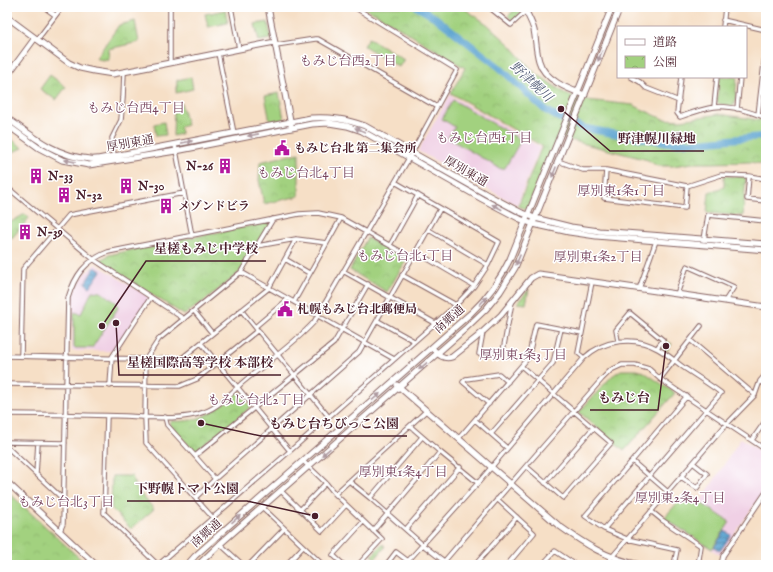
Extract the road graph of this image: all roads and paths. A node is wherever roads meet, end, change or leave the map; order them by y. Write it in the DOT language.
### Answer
graph roads {
  1 [pos="44,7"];
  2 [pos="62,7"];
  3 [pos="170,7"];
  4 [pos="231,7"];
  5 [pos="268,7"];
  6 [pos="354,7"];
  7 [pos="489,7"];
  8 [pos="612,7"];
  9 [pos="620,7"];
  10 [pos="725,7"];
  11 [pos="525,9"];
  12 [pos="55,16"];
  13 [pos="7,17"];
  14 [pos="723,20"];
  15 [pos="612,26"];
  16 [pos="723,26"];
  17 [pos="745,26"];
  18 [pos="747,26"];
  19 [pos="617,28"];
  20 [pos="766,30"];
  21 [pos="36,39"];
  22 [pos="275,44"];
  23 [pos="766,47"];
  24 [pos="239,48"];
  25 [pos="218,53"];
  26 [pos="170,63"];
  27 [pos="124,72"];
  28 [pos="7,76"];
  29 [pos="633,78"];
  30 [pos="681,78"];
  31 [pos="717,78"];
  32 [pos="740,78"];
  33 [pos="577,92"];
  34 [pos="585,95"];
  35 [pos="679,101"];
  36 [pos="437,107"];
  37 [pos="714,107"];
  38 [pos="737,109"];
  39 [pos="758,115"];
  40 [pos="7,118"];
  41 [pos="766,118"];
  42 [pos="7,125"];
  43 [pos="291,125"];
  44 [pos="234,133"];
  45 [pos="175,144"];
  46 [pos="176,151"];
  47 [pos="412,152"];
  48 [pos="114,156"];
  49 [pos="409,158"];
  50 [pos="558,161"];
  51 [pos="606,170"];
  52 [pos="749,176"];
  53 [pos="766,179"];
  54 [pos="395,182"];
  55 [pos="687,186"];
  56 [pos="7,187"];
  57 [pos="184,193"];
  58 [pos="418,195"];
  59 [pos="766,201"];
  60 [pos="440,209"];
  61 [pos="528,216"];
  62 [pos="341,218"];
  63 [pos="535,218"];
  64 [pos="273,219"];
  65 [pos="526,221"];
  66 [pos="766,221"];
  67 [pos="533,224"];
  68 [pos="57,228"];
  69 [pos="429,230"];
  70 [pos="366,232"];
  71 [pos="192,236"];
  72 [pos="296,240"];
  73 [pos="704,240"];
  74 [pos="656,241"];
  75 [pos="327,243"];
  76 [pos="766,244"];
  77 [pos="390,245"];
  78 [pos="257,246"];
  79 [pos="766,250"];
  80 [pos="416,252"];
  81 [pos="93,258"];
  82 [pos="412,258"];
  83 [pos="285,259"];
  84 [pos="488,265"];
  85 [pos="343,271"];
  86 [pos="242,272"];
  87 [pos="309,273"];
  88 [pos="402,275"];
  89 [pos="592,282"];
  90 [pos="368,284"];
  91 [pos="474,286"];
  92 [pos="269,288"];
  93 [pos="639,288"];
  94 [pos="676,294"];
  95 [pos="390,297"];
  96 [pos="152,298"];
  97 [pos="288,299"];
  98 [pos="512,301"];
  99 [pos="725,301"];
  100 [pos="294,302"];
  101 [pos="456,305"];
  102 [pos="766,307"];
  103 [pos="241,310"];
  104 [pos="194,311"];
  105 [pos="318,315"];
  106 [pos="184,319"];
  107 [pos="378,321"];
  108 [pos="435,323"];
  109 [pos="701,326"];
  110 [pos="256,328"];
  111 [pos="561,329"];
  112 [pos="342,330"];
  113 [pos="483,332"];
  114 [pos="212,333"];
  115 [pos="582,333"];
  116 [pos="690,340"];
  117 [pos="414,341"];
  118 [pos="618,341"];
  119 [pos="201,343"];
  120 [pos="365,343"];
  121 [pos="432,348"];
  122 [pos="657,348"];
  123 [pos="437,354"];
  124 [pos="278,355"];
  125 [pos="7,356"];
  126 [pos="21,356"];
  127 [pos="67,357"];
  128 [pos="112,358"];
  129 [pos="584,358"];
  130 [pos="146,359"];
  131 [pos="394,359"];
  132 [pos="674,361"];
  133 [pos="218,363"];
  134 [pos="521,366"];
  135 [pos="766,374"];
  136 [pos="294,376"];
  137 [pos="660,379"];
  138 [pos="538,380"];
  139 [pos="760,381"];
  140 [pos="393,382"];
  141 [pos="508,382"];
  142 [pos="7,384"];
  143 [pos="66,384"];
  144 [pos="766,385"];
  145 [pos="110,386"];
  146 [pos="145,386"];
  147 [pos="238,387"];
  148 [pos="399,387"];
  149 [pos="554,394"];
  150 [pos="310,395"];
  151 [pos="754,395"];
  152 [pos="687,396"];
  153 [pos="489,404"];
  154 [pos="255,408"];
  155 [pos="707,410"];
  156 [pos="426,411"];
  157 [pos="574,412"];
  158 [pos="7,414"];
  159 [pos="66,414"];
  160 [pos="107,416"];
  161 [pos="145,417"];
  162 [pos="329,417"];
  163 [pos="165,418"];
  164 [pos="475,420"];
  165 [pos="766,420"];
  166 [pos="727,424"];
  167 [pos="410,426"];
  168 [pos="593,428"];
  169 [pos="272,429"];
  170 [pos="491,434"];
  171 [pos="422,437"];
  172 [pos="459,438"];
  173 [pos="752,440"];
  174 [pos="7,442"];
  175 [pos="38,443"];
  176 [pos="65,443"];
  177 [pos="7,447"];
  178 [pos="507,448"];
  179 [pos="766,450"];
  180 [pos="290,451"];
  181 [pos="440,452"];
  182 [pos="196,456"];
  183 [pos="303,461"];
  184 [pos="632,461"];
  185 [pos="692,463"];
  186 [pos="309,466"];
  187 [pos="491,466"];
  188 [pos="526,466"];
  189 [pos="460,468"];
  190 [pos="36,474"];
  191 [pos="650,476"];
  192 [pos="681,477"];
  193 [pos="215,480"];
  194 [pos="349,481"];
  195 [pos="7,482"];
  196 [pos="326,483"];
  197 [pos="478,483"];
  198 [pos="510,483"];
  199 [pos="546,483"];
  200 [pos="281,491"];
  201 [pos="668,492"];
  202 [pos="766,492"];
  203 [pos="335,494"];
  204 [pos="195,498"];
  205 [pos="370,498"];
  206 [pos="497,499"];
  207 [pos="64,500"];
  208 [pos="346,505"];
  209 [pos="262,507"];
  210 [pos="300,510"];
  211 [pos="651,511"];
  212 [pos="388,514"];
  213 [pos="517,517"];
  214 [pos="213,518"];
  215 [pos="363,522"];
  216 [pos="284,528"];
  217 [pos="406,529"];
  218 [pos="604,529"];
  219 [pos="60,531"];
  220 [pos="373,531"];
  221 [pos="627,539"];
  222 [pos="220,544"];
  223 [pos="423,545"];
  224 [pos="303,547"];
  225 [pos="611,557"];
  226 [pos="444,561"];
  227 [pos="407,563"];
  228 [pos="96,565"];
  229 [pos="187,565"];
  230 [pos="198,565"];
  231 [pos="243,565"];
  232 [pos="249,565"];
  233 [pos="286,565"];
  234 [pos="322,565"];
  235 [pos="344,565"];
  236 [pos="358,565"];
  237 [pos="386,565"];
  238 [pos="441,565"];
  239 [pos="449,565"];
  240 [pos="475,565"];
  241 [pos="507,565"];
  242 [pos="542,565"];
  243 [pos="574,565"];
  244 [pos="605,565"];
  245 [pos="638,565"];
  246 [pos="674,565"];
  247 [pos="698,565"];
  248 [pos="721,565"];
  1 -- 12 [label="street"];
  2 -- 12 [label="street"];
  3 -- 26 [label="street"];
  4 -- 24 [label="street"];
  5 -- 22 [label="street"];
  6 -- 36 [label="street"];
  7 -- 11 [label="street"];
  8 -- 33 [label="street, 南郷通"];
  9 -- 15 [label="street, 南郷通"];
  10 -- 14 [label="street"];
  11 -- 33 [label="street"];
  12 -- 21 [label="street"];
  13 -- 21 [label="street"];
  14 -- 16 [label="street"];
  14 -- 17 [label="street"];
  15 -- 19 [label="street"];
  15 -- 34 [label="street, 南郷通, one-way"];
  18 -- 20 [label="street"];
  21 -- 27 [label="street"];
  21 -- 28 [label="street"];
  22 -- 24 [label="street"];
  22 -- 36 [label="street"];
  22 -- 43 [label="street"];
  23 -- 39 [label="street"];
  24 -- 25 [label="street"];
  25 -- 26 [label="street"];
  25 -- 44 [label="street"];
  26 -- 27 [label="street"];
  27 -- 48 [label="street"];
  29 -- 35 [label="street"];
  30 -- 35 [label="street"];
  31 -- 37 [label="street"];
  32 -- 38 [label="street"];
  33 -- 34 [label="street"];
  33 -- 61 [label="street, 南郷通"];
  34 -- 50 [label="street, 南郷通"];
  35 -- 37 [label="street"];
  36 -- 47 [label="street"];
  37 -- 38 [label="street"];
  38 -- 39 [label="street"];
  39 -- 41 [label="street"];
  40 -- 48 [label="street, 厚別東通"];
  46 -- 42 [label="street, 厚別東通, one-way"];
  43 -- 44 [label="street, 厚別東通"];
  43 -- 46 [label="street, 厚別東通, one-way"];
  43 -- 47 [label="street, 厚別東通"];
  49 -- 43 [label="street, 厚別東通, one-way"];
  45 -- 44 [label="street, 厚別東通, one-way"];
  45 -- 46 [label="street"];
  45 -- 48 [label="street, 厚別東通"];
  46 -- 57 [label="street"];
  47 -- 49 [label="street"];
  47 -- 61 [label="street, 厚別東通"];
  49 -- 54 [label="street"];
  65 -- 49 [label="street, 厚別東通, one-way"];
  50 -- 51 [label="street"];
  50 -- 63 [label="street, 南郷通, one-way"];
  51 -- 55 [label="street"];
  51 -- 55 [label="street"];
  52 -- 53 [label="street"];
  52 -- 55 [label="street"];
  52 -- 59 [label="street"];
  54 -- 58 [label="street"];
  54 -- 70 [label="street"];
  56 -- 68 [label="street"];
  57 -- 68 [label="street"];
  57 -- 71 [label="street"];
  58 -- 60 [label="street"];
  58 -- 77 [label="street"];
  60 -- 69 [label="street"];
  60 -- 84 [label="street"];
  61 -- 63 [label="street, 厚別東通"];
  61 -- 65 [label="street, 南郷通"];
  62 -- 64 [label="street"];
  62 -- 70 [label="street"];
  62 -- 75 [label="street"];
  63 -- 67 [label="street, 南郷通"];
  63 -- 73 [label="street, 厚別東通"];
  64 -- 71 [label="street"];
  64 -- 78 [label="street"];
  65 -- 67 [label="street, 厚別東通"];
  121 -- 65 [label="street, 南郷通, one-way"];
  66 -- 73 [label="street"];
  67 -- 74 [label="street, 厚別東通"];
  67 -- 123 [label="street, 南郷通, one-way"];
  68 -- 81 [label="street"];
  68 -- 126 [label="street"];
  69 -- 80 [label="street"];
  69 -- 84 [label="street"];
  70 -- 77 [label="street"];
  70 -- 85 [label="street"];
  71 -- 81 [label="street"];
  72 -- 75 [label="street"];
  72 -- 78 [label="street"];
  72 -- 83 [label="street"];
  73 -- 76 [label="street, 厚別東通"];
  74 -- 79 [label="street, 厚別東通"];
  74 -- 93 [label="street"];
  75 -- 87 [label="street"];
  77 -- 82 [label="street"];
  78 -- 86 [label="street"];
  80 -- 82 [label="street"];
  80 -- 91 [label="street"];
  81 -- 96 [label="street"];
  81 -- 127 [label="street"];
  82 -- 88 [label="street"];
  83 -- 87 [label="street"];
  83 -- 92 [label="street"];
  84 -- 91 [label="street"];
  85 -- 90 [label="street"];
  85 -- 105 [label="street"];
  86 -- 92 [label="street"];
  86 -- 104 [label="street"];
  87 -- 100 [label="street"];
  88 -- 95 [label="street"];
  88 -- 101 [label="street"];
  89 -- 93 [label="street"];
  89 -- 98 [label="street"];
  89 -- 115 [label="street"];
  90 -- 95 [label="street"];
  90 -- 112 [label="street"];
  91 -- 101 [label="street"];
  92 -- 97 [label="street"];
  92 -- 103 [label="street"];
  93 -- 94 [label="street"];
  94 -- 99 [label="street"];
  94 -- 99 [label="street"];
  95 -- 107 [label="street"];
  95 -- 108 [label="street"];
  96 -- 106 [label="street"];
  96 -- 128 [label="street"];
  97 -- 100 [label="street"];
  97 -- 110 [label="street"];
  98 -- 113 [label="street"];
  98 -- 113 [label="street"];
  99 -- 102 [label="street"];
  100 -- 105 [label="street"];
  101 -- 108 [label="street"];
  103 -- 110 [label="street"];
  103 -- 114 [label="street"];
  104 -- 106 [label="street"];
  104 -- 114 [label="street"];
  105 -- 112 [label="street"];
  105 -- 124 [label="street"];
  106 -- 130 [label="street"];
  107 -- 117 [label="street"];
  107 -- 120 [label="street"];
  108 -- 117 [label="street"];
  109 -- 116 [label="street"];
  110 -- 124 [label="street"];
  110 -- 133 [label="street"];
  111 -- 115 [label="street"];
  111 -- 134 [label="street"];
  111 -- 138 [label="street"];
  112 -- 120 [label="street"];
  112 -- 136 [label="street"];
  113 -- 123 [label="street"];
  114 -- 119 [label="street"];
  115 -- 129 [label="street"];
  116 -- 132 [label="street"];
  116 -- 151 [label="street"];
  117 -- 131 [label="street"];
  118 -- 122 [label="street"];
  118 -- 122 [label="street"];
  118 -- 129 [label="street"];
  119 -- 130 [label="street"];
  119 -- 133 [label="street"];
  120 -- 131 [label="street"];
  120 -- 150 [label="street"];
  121 -- 123 [label="street"];
  121 -- 140 [label="street, 南郷通"];
  122 -- 132 [label="street"];
  123 -- 148 [label="street, 南郷通, one-way"];
  124 -- 136 [label="street"];
  124 -- 147 [label="street"];
  125 -- 126 [label="street"];
  126 -- 127 [label="street"];
  127 -- 128 [label="street"];
  127 -- 143 [label="street"];
  128 -- 130 [label="street"];
  128 -- 145 [label="street"];
  129 -- 149 [label="street"];
  130 -- 146 [label="street"];
  131 -- 162 [label="street"];
  132 -- 137 [label="street"];
  132 -- 155 [label="street"];
  133 -- 146 [label="street"];
  133 -- 147 [label="street"];
  134 -- 138 [label="street"];
  134 -- 141 [label="street"];
  135 -- 139 [label="street"];
  136 -- 150 [label="street"];
  136 -- 154 [label="street"];
  137 -- 152 [label="street"];
  137 -- 157 [label="street"];
  138 -- 149 [label="street"];
  138 -- 170 [label="street"];
  139 -- 144 [label="street"];
  139 -- 151 [label="street"];
  140 -- 148 [label="street"];
  183 -- 140 [label="street, 南郷通, one-way"];
  141 -- 153 [label="street"];
  141 -- 153 [label="street"];
  142 -- 143 [label="street"];
  143 -- 145 [label="street"];
  143 -- 159 [label="street"];
  145 -- 146 [label="street"];
  146 -- 161 [label="street"];
  147 -- 154 [label="street"];
  147 -- 163 [label="street"];
  148 -- 156 [label="street"];
  148 -- 186 [label="street, 南郷通, one-way"];
  149 -- 157 [label="street"];
  149 -- 178 [label="street"];
  150 -- 162 [label="street"];
  150 -- 169 [label="street"];
  151 -- 166 [label="street"];
  152 -- 155 [label="street"];
  152 -- 184 [label="street"];
  153 -- 164 [label="street"];
  154 -- 169 [label="street"];
  154 -- 182 [label="street"];
  155 -- 166 [label="street"];
  155 -- 191 [label="street"];
  156 -- 167 [label="street"];
  156 -- 172 [label="street"];
  157 -- 168 [label="street"];
  157 -- 188 [label="street"];
  158 -- 159 [label="street"];
  159 -- 160 [label="street"];
  159 -- 176 [label="street"];
  160 -- 161 [label="street"];
  160 -- 214 [label="street"];
  161 -- 163 [label="street"];
  161 -- 204 [label="street"];
  162 -- 180 [label="street"];
  163 -- 182 [label="street"];
  164 -- 170 [label="street"];
  164 -- 172 [label="street"];
  165 -- 173 [label="street"];
  166 -- 173 [label="street"];
  166 -- 185 [label="street"];
  167 -- 171 [label="street"];
  167 -- 194 [label="street"];
  168 -- 199 [label="street"];
  168 -- 199 [label="street"];
  169 -- 180 [label="street"];
  169 -- 193 [label="street"];
  170 -- 178 [label="street"];
  171 -- 181 [label="street"];
  171 -- 205 [label="street"];
  172 -- 187 [label="street"];
  173 -- 179 [label="street"];
  174 -- 175 [label="street"];
  175 -- 176 [label="street"];
  175 -- 190 [label="street"];
  176 -- 207 [label="street"];
  177 -- 190 [label="street"];
  178 -- 187 [label="street"];
  180 -- 214 [label="street"];
  181 -- 189 [label="street"];
  181 -- 212 [label="street"];
  182 -- 193 [label="street"];
  183 -- 186 [label="street"];
  229 -- 183 [label="street, 南郷通, one-way"];
  184 -- 191 [label="street"];
  184 -- 218 [label="street"];
  185 -- 192 [label="street"];
  185 -- 192 [label="street"];
  186 -- 196 [label="street"];
  186 -- 200 [label="street, 南郷通"];
  187 -- 197 [label="street"];
  187 -- 198 [label="street"];
  188 -- 198 [label="street"];
  188 -- 199 [label="street"];
  189 -- 197 [label="street"];
  189 -- 217 [label="street"];
  190 -- 207 [label="street"];
  191 -- 201 [label="street"];
  191 -- 218 [label="street"];
  192 -- 201 [label="street"];
  193 -- 204 [label="street"];
  194 -- 203 [label="street"];
  194 -- 205 [label="street"];
  195 -- 219 [label="street"];
  196 -- 203 [label="street"];
  196 -- 210 [label="street"];
  197 -- 223 [label="street"];
  198 -- 206 [label="street"];
  198 -- 225 [label="street"];
  200 -- 209 [label="street, 南郷通"];
  200 -- 210 [label="street"];
  201 -- 211 [label="street"];
  202 -- 248 [label="street"];
  203 -- 208 [label="street"];
  204 -- 214 [label="street"];
  205 -- 212 [label="street"];
  206 -- 213 [label="street"];
  206 -- 226 [label="street"];
  207 -- 219 [label="street"];
  208 -- 210 [label="street"];
  208 -- 215 [label="street"];
  209 -- 216 [label="street"];
  209 -- 222 [label="street, 南郷通"];
  211 -- 221 [label="street"];
  211 -- 247 [label="street"];
  212 -- 217 [label="street"];
  212 -- 220 [label="street"];
  213 -- 240 [label="street"];
  213 -- 241 [label="street"];
  215 -- 220 [label="street"];
  215 -- 235 [label="street"];
  216 -- 224 [label="street"];
  216 -- 232 [label="street"];
  217 -- 223 [label="street"];
  218 -- 221 [label="street"];
  219 -- 228 [label="street"];
  220 -- 236 [label="street"];
  221 -- 225 [label="street"];
  221 -- 246 [label="street"];
  222 -- 230 [label="street, 南郷通"];
  222 -- 231 [label="street"];
  223 -- 226 [label="street"];
  223 -- 227 [label="street"];
  224 -- 233 [label="street"];
  224 -- 234 [label="street"];
  225 -- 244 [label="street"];
  225 -- 245 [label="street"];
  226 -- 238 [label="street"];
  226 -- 239 [label="street"];
  227 -- 237 [label="street"];
  242 -- 243 [label="street"];
}
